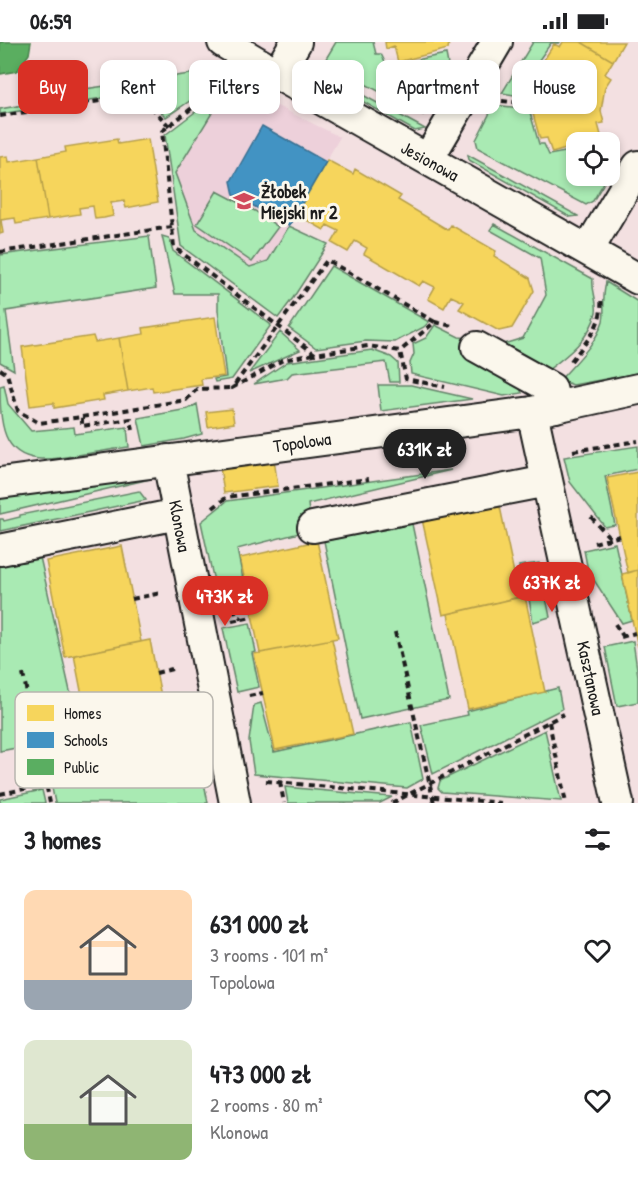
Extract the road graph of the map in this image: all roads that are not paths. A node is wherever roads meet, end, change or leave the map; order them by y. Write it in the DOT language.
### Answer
graph roads {
  1 [pos="223,42"];
  2 [pos="296,42"];
  3 [pos="497,42"];
  4 [pos="253,60"];
  5 [pos="280,69"];
  6 [pos="280,76"];
  7 [pos="428,159"];
  8 [pos="638,166"];
  9 [pos="588,250"];
  10 [pos="638,279"];
  11 [pos="477,347"];
  12 [pos="638,389"];
  13 [pos="546,402"];
  14 [pos="168,460"];
  15 [pos="548,480"];
  16 [pos="0,483"];
  17 [pos="178,514"];
  18 [pos="313,527"];
  19 [pos="0,550"];
  20 [pos="236,803"];
  21 [pos="618,803"];
  1 -- 4 [label="street, Jesionowa"];
  2 -- 5 [label="street"];
  3 -- 7 [label="street"];
  6 -- 7 [label="street, Jesionowa"];
  7 -- 9 [label="street, Jesionowa"];
  8 -- 9 [label="street"];
  9 -- 10 [label="street, Jesionowa"];
  11 -- 13 [label="street"];
  12 -- 13 [label="street, Topolowa"];
  13 -- 14 [label="street, Topolowa"];
  13 -- 15 [label="street, Kasztanowa"];
  14 -- 16 [label="street, Topolowa"];
  14 -- 17 [label="street, Klonowa"];
  15 -- 18 [label="street"];
  15 -- 21 [label="street, Kasztanowa"];
  17 -- 19 [label="street"];
  17 -- 20 [label="street, Klonowa"];
}
